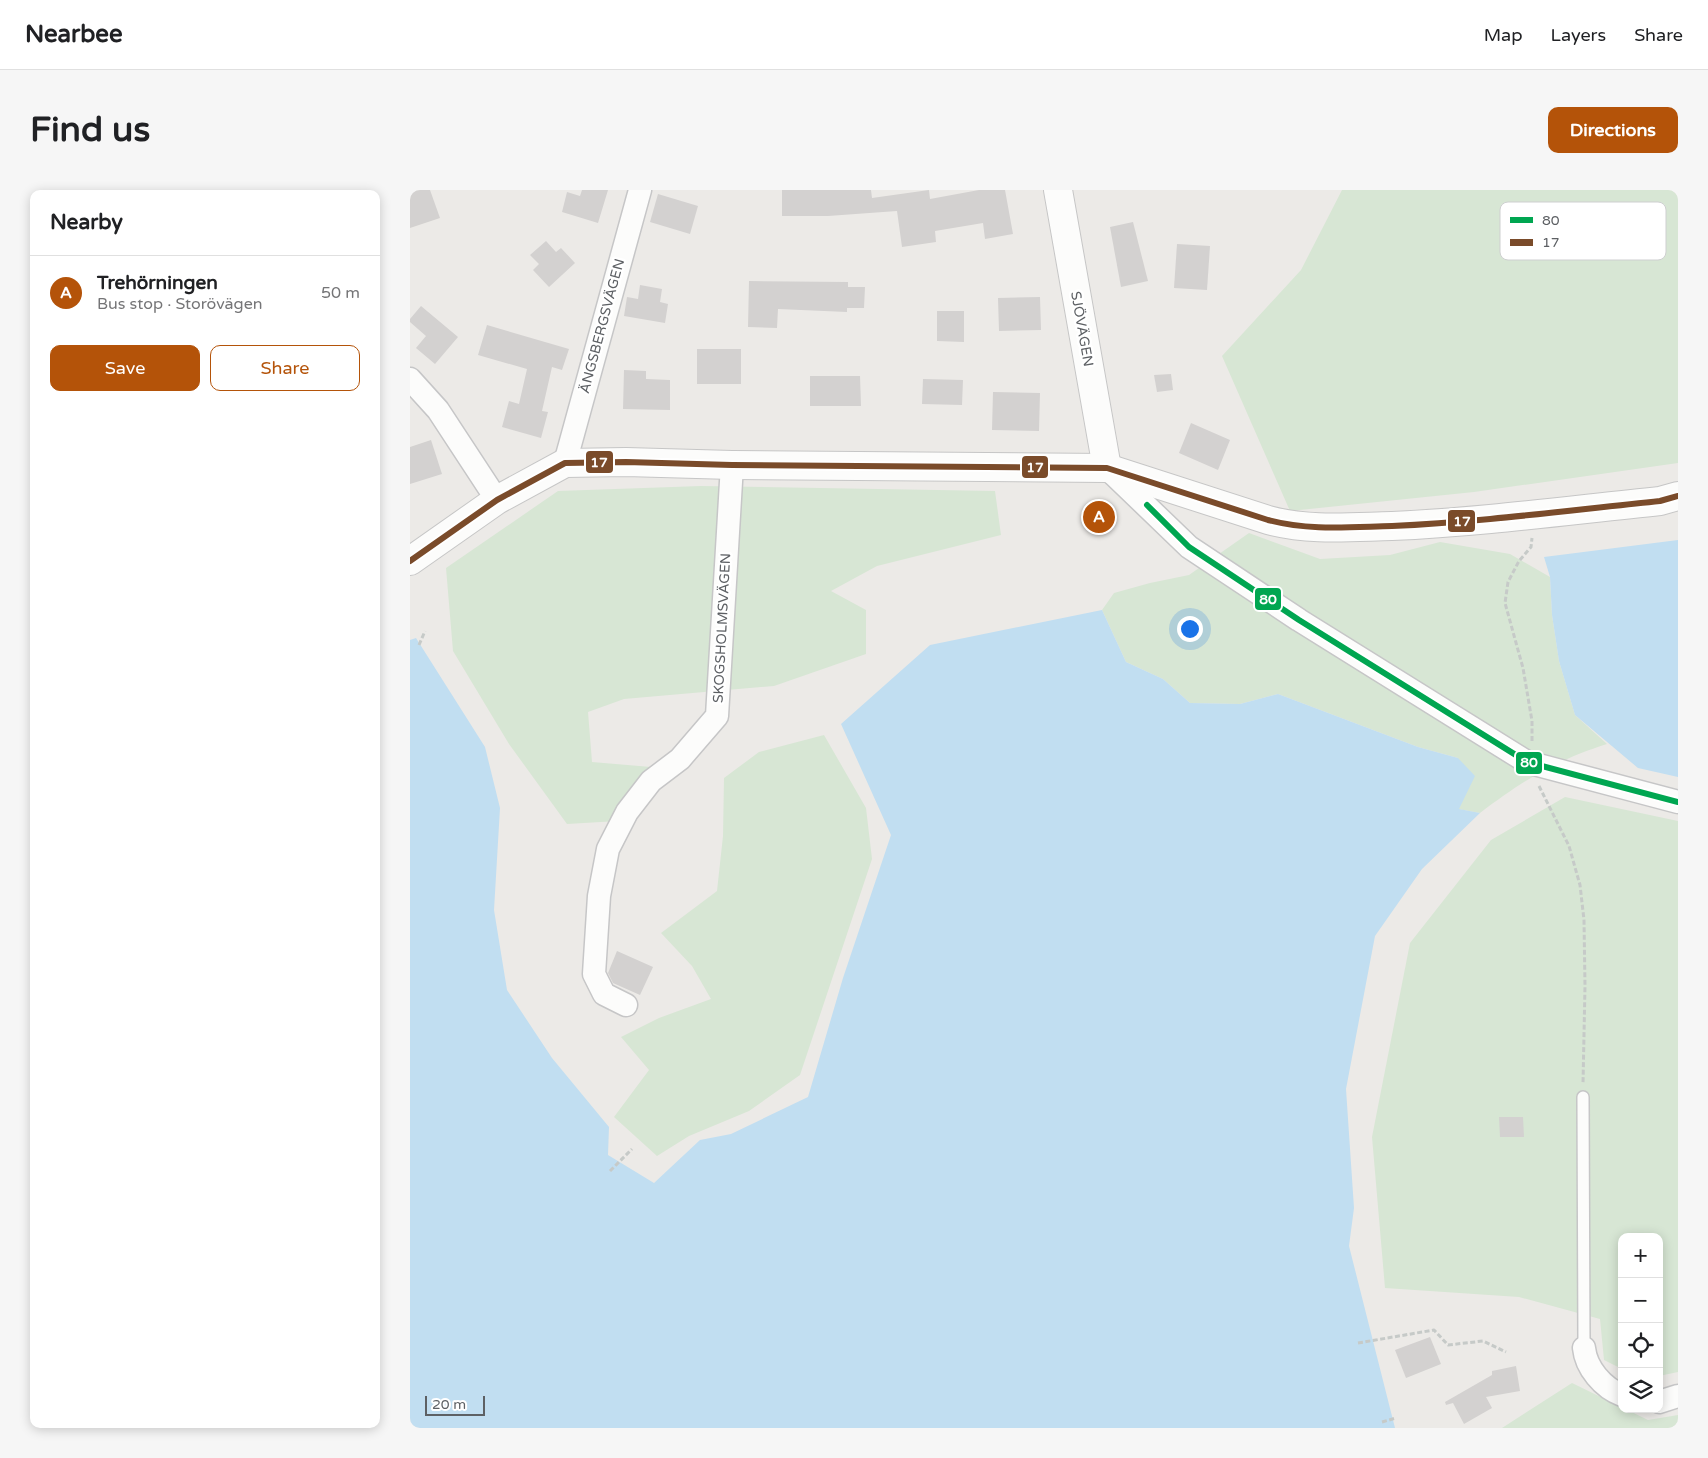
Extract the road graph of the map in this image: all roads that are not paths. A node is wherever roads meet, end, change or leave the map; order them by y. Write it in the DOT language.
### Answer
graph roads {
  1 [pos="640,190"];
  2 [pos="1058,190"];
  3 [pos="410,379"];
  4 [pos="565,463"];
  5 [pos="732,465"];
  6 [pos="1107,468"];
  7 [pos="1678,496"];
  8 [pos="497,500"];
  9 [pos="410,561"];
  10 [pos="1678,802"];
  11 [pos="626,1005"];
  12 [pos="1583,1097"];
  13 [pos="1584,1348"];
  14 [pos="1618,1393"];
  15 [pos="1678,1396"];
  16 [pos="1663,1401"];
  1 -- 4 [label="street, ÄNGSBERGSVÄGEN"];
  2 -- 6 [label="street, SJÖVÄGEN"];
  3 -- 8 [label="street"];
  4 -- 5 [label="street"];
  4 -- 8 [label="street"];
  5 -- 6 [label="street"];
  5 -- 11 [label="street, SKOGSHOLMSVÄGEN"];
  6 -- 7 [label="street"];
  6 -- 10 [label="street"];
  8 -- 9 [label="street"];
  12 -- 13 [label="lane"];
  13 -- 14 [label="street"];
  15 -- 16 [label="street"];
}
